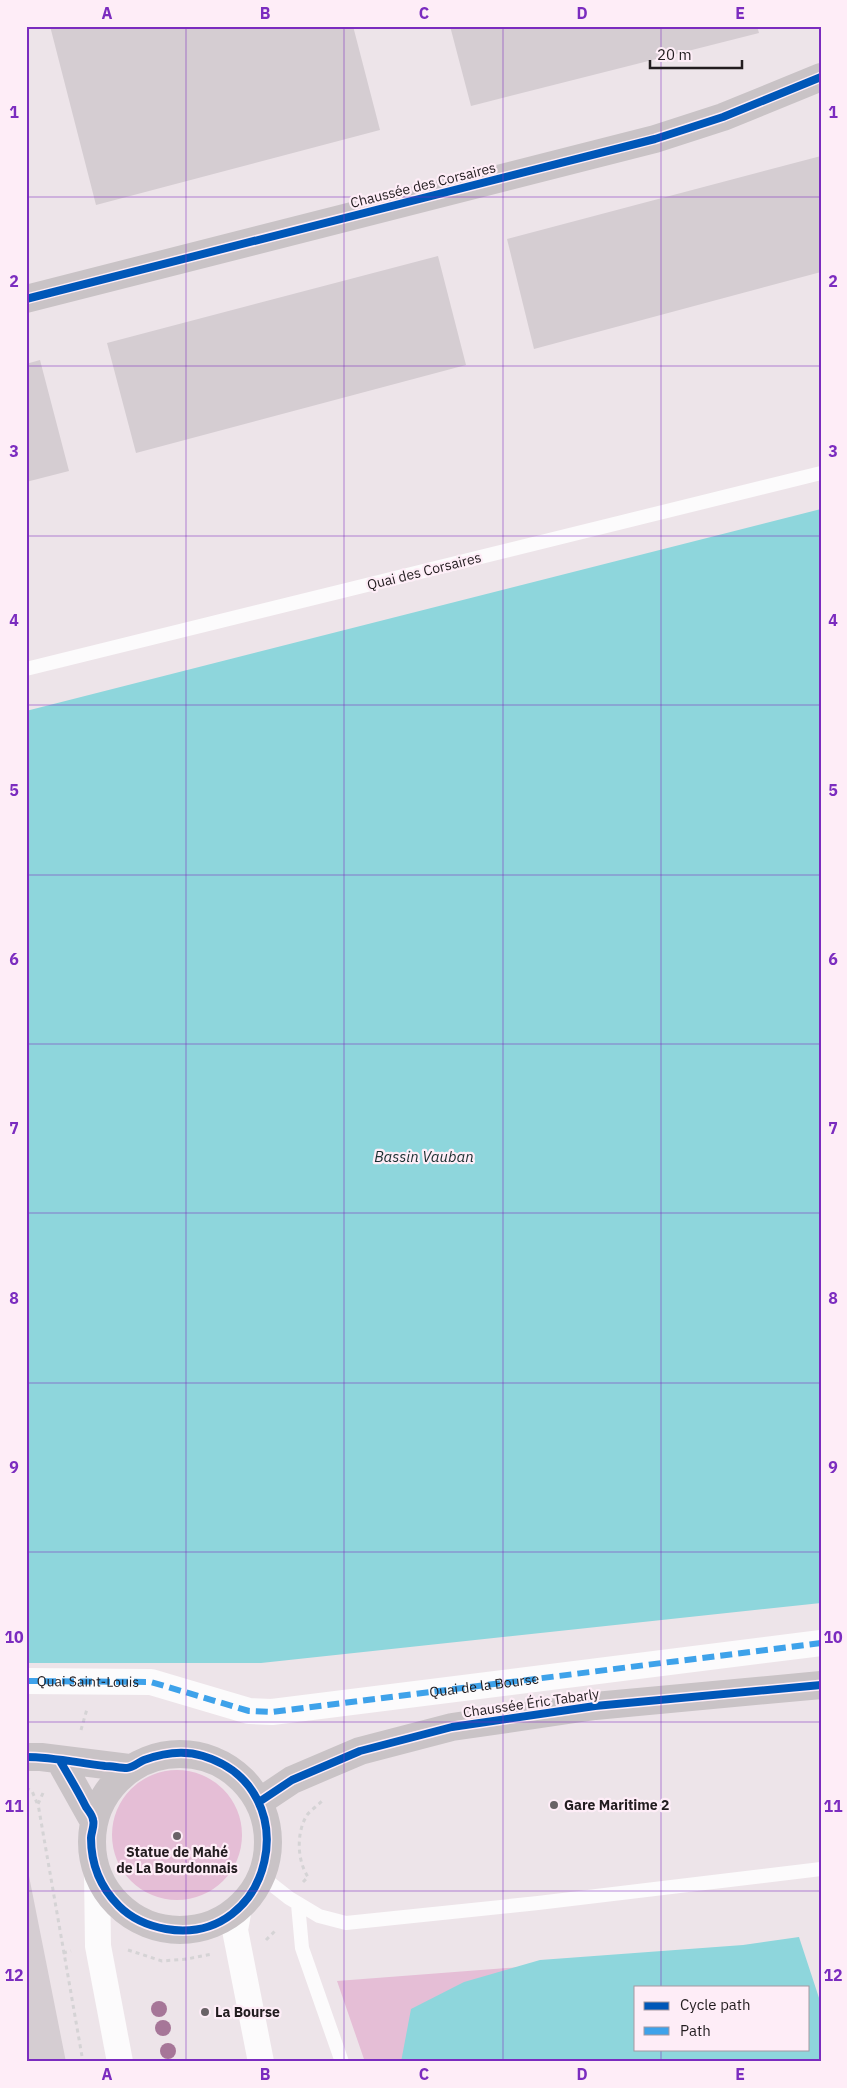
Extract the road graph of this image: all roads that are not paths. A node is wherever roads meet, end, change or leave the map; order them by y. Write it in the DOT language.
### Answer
graph roads {
  1 [pos="821,77"];
  2 [pos="26,299"];
  3 [pos="821,473"];
  4 [pos="26,669"];
  5 [pos="821,1643"];
  6 [pos="26,1681"];
  7 [pos="151,1682"];
  8 [pos="821,1685"];
  9 [pos="26,1757"];
  10 [pos="60,1761"];
  11 [pos="129,1768"];
  12 [pos="259,1802"];
  13 [pos="93,1820"];
  14 [pos="821,1869"];
  15 [pos="97,1874"];
  16 [pos="261,1876"];
  17 [pos="298,1904"];
  18 [pos="239,1908"];
  19 [pos="120,2062"];
  20 [pos="261,2062"];
  21 [pos="342,2062"];
  1 -- 2 [label="main road, Chaussée des Corsaires"];
  3 -- 4 [label="lane, Quai des Corsaires"];
  5 -- 7 [label="street, Quai de la Bourse"];
  6 -- 7 [label="street, Quai Saint-Louis"];
  8 -- 12 [label="main road, Chaussée Éric Tabarly"];
  9 -- 10 [label="main road"];
  10 -- 11 [label="main road"];
  10 -- 13 [label="main road"];
  11 -- 12 [label="main road"];
  11 -- 13 [label="main road"];
  12 -- 16 [label="main road"];
  13 -- 15 [label="main road"];
  14 -- 17 [label="lane"];
  15 -- 18 [label="main road"];
  15 -- 19 [label="street"];
  16 -- 17 [label="lane"];
  16 -- 18 [label="main road"];
  17 -- 21 [label="lane"];
  18 -- 20 [label="street"];
}
